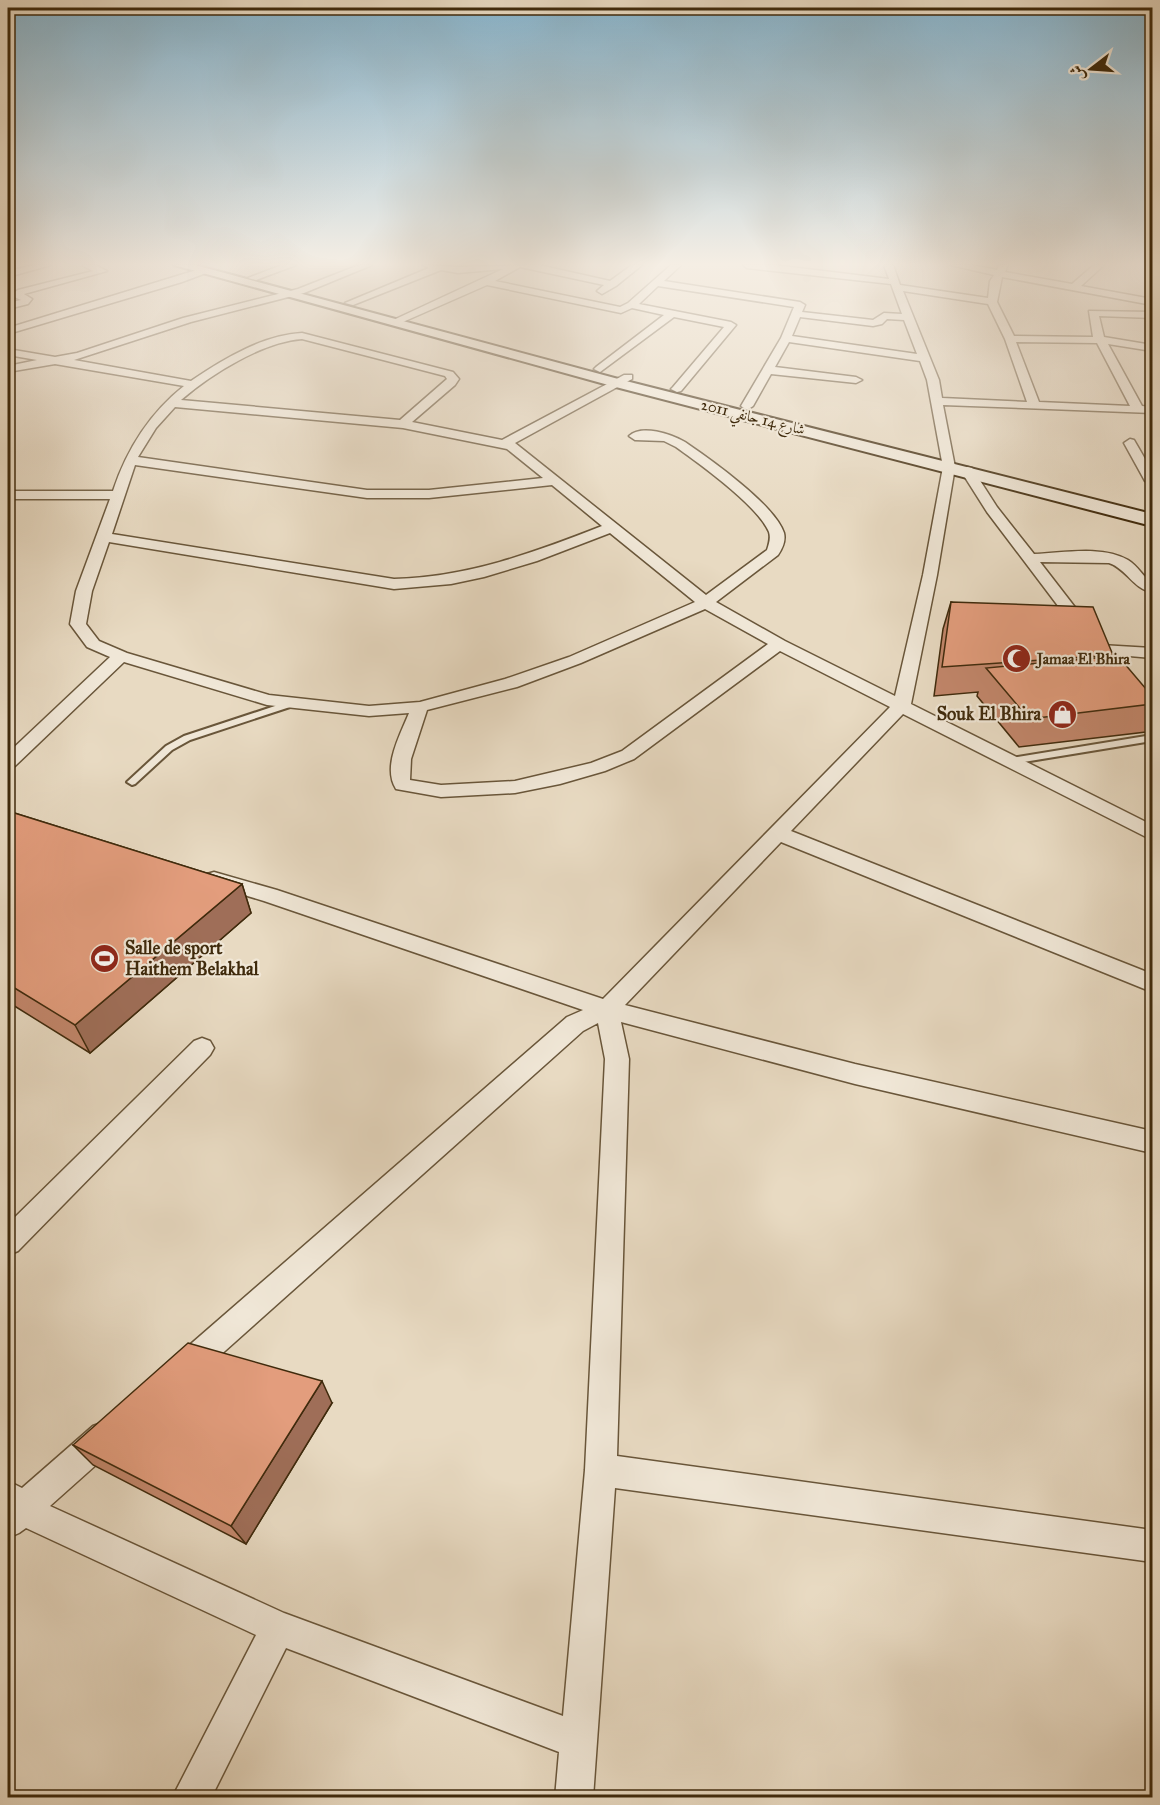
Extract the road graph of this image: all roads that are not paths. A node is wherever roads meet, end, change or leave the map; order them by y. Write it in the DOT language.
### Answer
graph roads {
  1 [pos="101,349"];
  2 [pos="258,349"];
  3 [pos="357,349"];
  4 [pos="507,349"];
  5 [pos="519,349"];
  6 [pos="625,349"];
  7 [pos="711,349"];
  8 [pos="780,349"];
  9 [pos="864,349"];
  10 [pos="922,349"];
  11 [pos="1014,349"];
  12 [pos="1105,349"];
  13 [pos="8,352"];
  14 [pos="925,358"];
  15 [pos="56,361"];
  16 [pos="8,362"];
  17 [pos="28,366"];
  18 [pos="8,369"];
  19 [pos="600,369"];
  20 [pos="769,370"];
  21 [pos="622,380"];
  22 [pos="856,380"];
  23 [pos="191,384"];
  24 [pos="677,389"];
  25 [pos="938,400"];
  26 [pos="172,403"];
  27 [pos="747,406"];
  28 [pos="1036,406"];
  29 [pos="1138,409"];
  30 [pos="1152,410"];
  31 [pos="403,424"];
  32 [pos="634,436"];
  33 [pos="1130,443"];
  34 [pos="504,444"];
  35 [pos="130,460"];
  36 [pos="948,463"];
  37 [pos="967,471"];
  38 [pos="557,481"];
  39 [pos="1152,481"];
  40 [pos="8,495"];
  41 [pos="118,495"];
  42 [pos="1152,509"];
  43 [pos="1152,519"];
  44 [pos="612,527"];
  45 [pos="105,537"];
  46 [pos="1029,558"];
  47 [pos="1152,588"];
  48 [pos="706,603"];
  49 [pos="779,644"];
  50 [pos="1101,650"];
  51 [pos="1152,653"];
  52 [pos="121,656"];
  53 [pos="1115,668"];
  54 [pos="290,704"];
  55 [pos="902,705"];
  56 [pos="420,707"];
  57 [pos="1152,738"];
  58 [pos="1011,761"];
  59 [pos="8,762"];
  60 [pos="132,782"];
  61 [pos="1124,818"];
  62 [pos="1152,818"];
  63 [pos="777,833"];
  64 [pos="1152,833"];
  65 [pos="190,872"];
  66 [pos="1152,983"];
  67 [pos="607,1009"];
  68 [pos="202,1048"];
  69 [pos="1152,1142"];
  70 [pos="8,1242"];
  71 [pos="165,1385"];
  72 [pos="123,1421"];
  73 [pos="601,1470"];
  74 [pos="12,1509"];
  75 [pos="1152,1546"];
  76 [pos="278,1628"];
  77 [pos="578,1740"];
  78 [pos="191,1797"];
  79 [pos="574,1797"];
  1 -- 15 [label="street"];
  2 -- 23 [label="street"];
  3 -- 31 [label="street"];
  4 -- 21 [label="main road, شارع 14 جانفي 2011"];
  5 -- 19 [label="main road, شارع 14 جانفي 2011"];
  6 -- 19 [label="street"];
  7 -- 24 [label="street"];
  8 -- 20 [label="street"];
  9 -- 14 [label="street"];
  10 -- 14 [label="street"];
  11 -- 28 [label="street"];
  12 -- 29 [label="street"];
  13 -- 15 [label="street"];
  14 -- 25 [label="street"];
  15 -- 17 [label="street"];
  15 -- 23 [label="street"];
  16 -- 17 [label="street"];
  17 -- 18 [label="street"];
  19 -- 21 [label="main road, شارع 14 جانفي 2011"];
  20 -- 22 [label="street"];
  20 -- 27 [label="street"];
  21 -- 24 [label="main road, شارع 14 جانفي 2011"];
  21 -- 34 [label="street"];
  21 -- 36 [label="main road, شارع 14 جانفي 2011"];
  23 -- 26 [label="street"];
  24 -- 27 [label="main road, شارع 14 جانفي 2011"];
  25 -- 28 [label="street"];
  25 -- 36 [label="street"];
  26 -- 31 [label="street"];
  26 -- 35 [label="street"];
  27 -- 36 [label="main road, شارع 14 جانفي 2011"];
  28 -- 29 [label="street"];
  29 -- 30 [label="street"];
  31 -- 34 [label="street"];
  32 -- 48 [label="street"];
  33 -- 39 [label="street"];
  34 -- 38 [label="street"];
  35 -- 38 [label="street"];
  35 -- 41 [label="street"];
  36 -- 37 [label="main road, شارع 14 جانفي 2011"];
  36 -- 42 [label="main road, شارع 14 جانفي 2011"];
  36 -- 55 [label="street"];
  37 -- 43 [label="main road, شارع 14 جانفي 2011"];
  37 -- 46 [label="street"];
  38 -- 44 [label="street"];
  40 -- 41 [label="street"];
  41 -- 45 [label="street"];
  44 -- 45 [label="street"];
  44 -- 48 [label="street"];
  45 -- 52 [label="street"];
  46 -- 47 [label="street"];
  46 -- 50 [label="street"];
  48 -- 49 [label="street"];
  48 -- 56 [label="street"];
  49 -- 55 [label="street"];
  49 -- 56 [label="street"];
  50 -- 51 [label="street"];
  50 -- 53 [label="street"];
  52 -- 54 [label="street"];
  52 -- 59 [label="street"];
  54 -- 56 [label="street"];
  54 -- 60 [label="lane"];
  55 -- 58 [label="street"];
  55 -- 63 [label="street"];
  57 -- 58 [label="lane"];
  58 -- 61 [label="street"];
  61 -- 62 [label="street"];
  61 -- 64 [label="street"];
  63 -- 66 [label="street"];
  63 -- 67 [label="street"];
  65 -- 67 [label="street"];
  67 -- 69 [label="street"];
  67 -- 71 [label="street"];
  67 -- 73 [label="street"];
  68 -- 70 [label="street"];
  72 -- 74 [label="street"];
  73 -- 75 [label="street"];
  73 -- 77 [label="street"];
  74 -- 76 [label="street"];
  76 -- 77 [label="street"];
  76 -- 78 [label="street"];
  77 -- 79 [label="street"];
}
